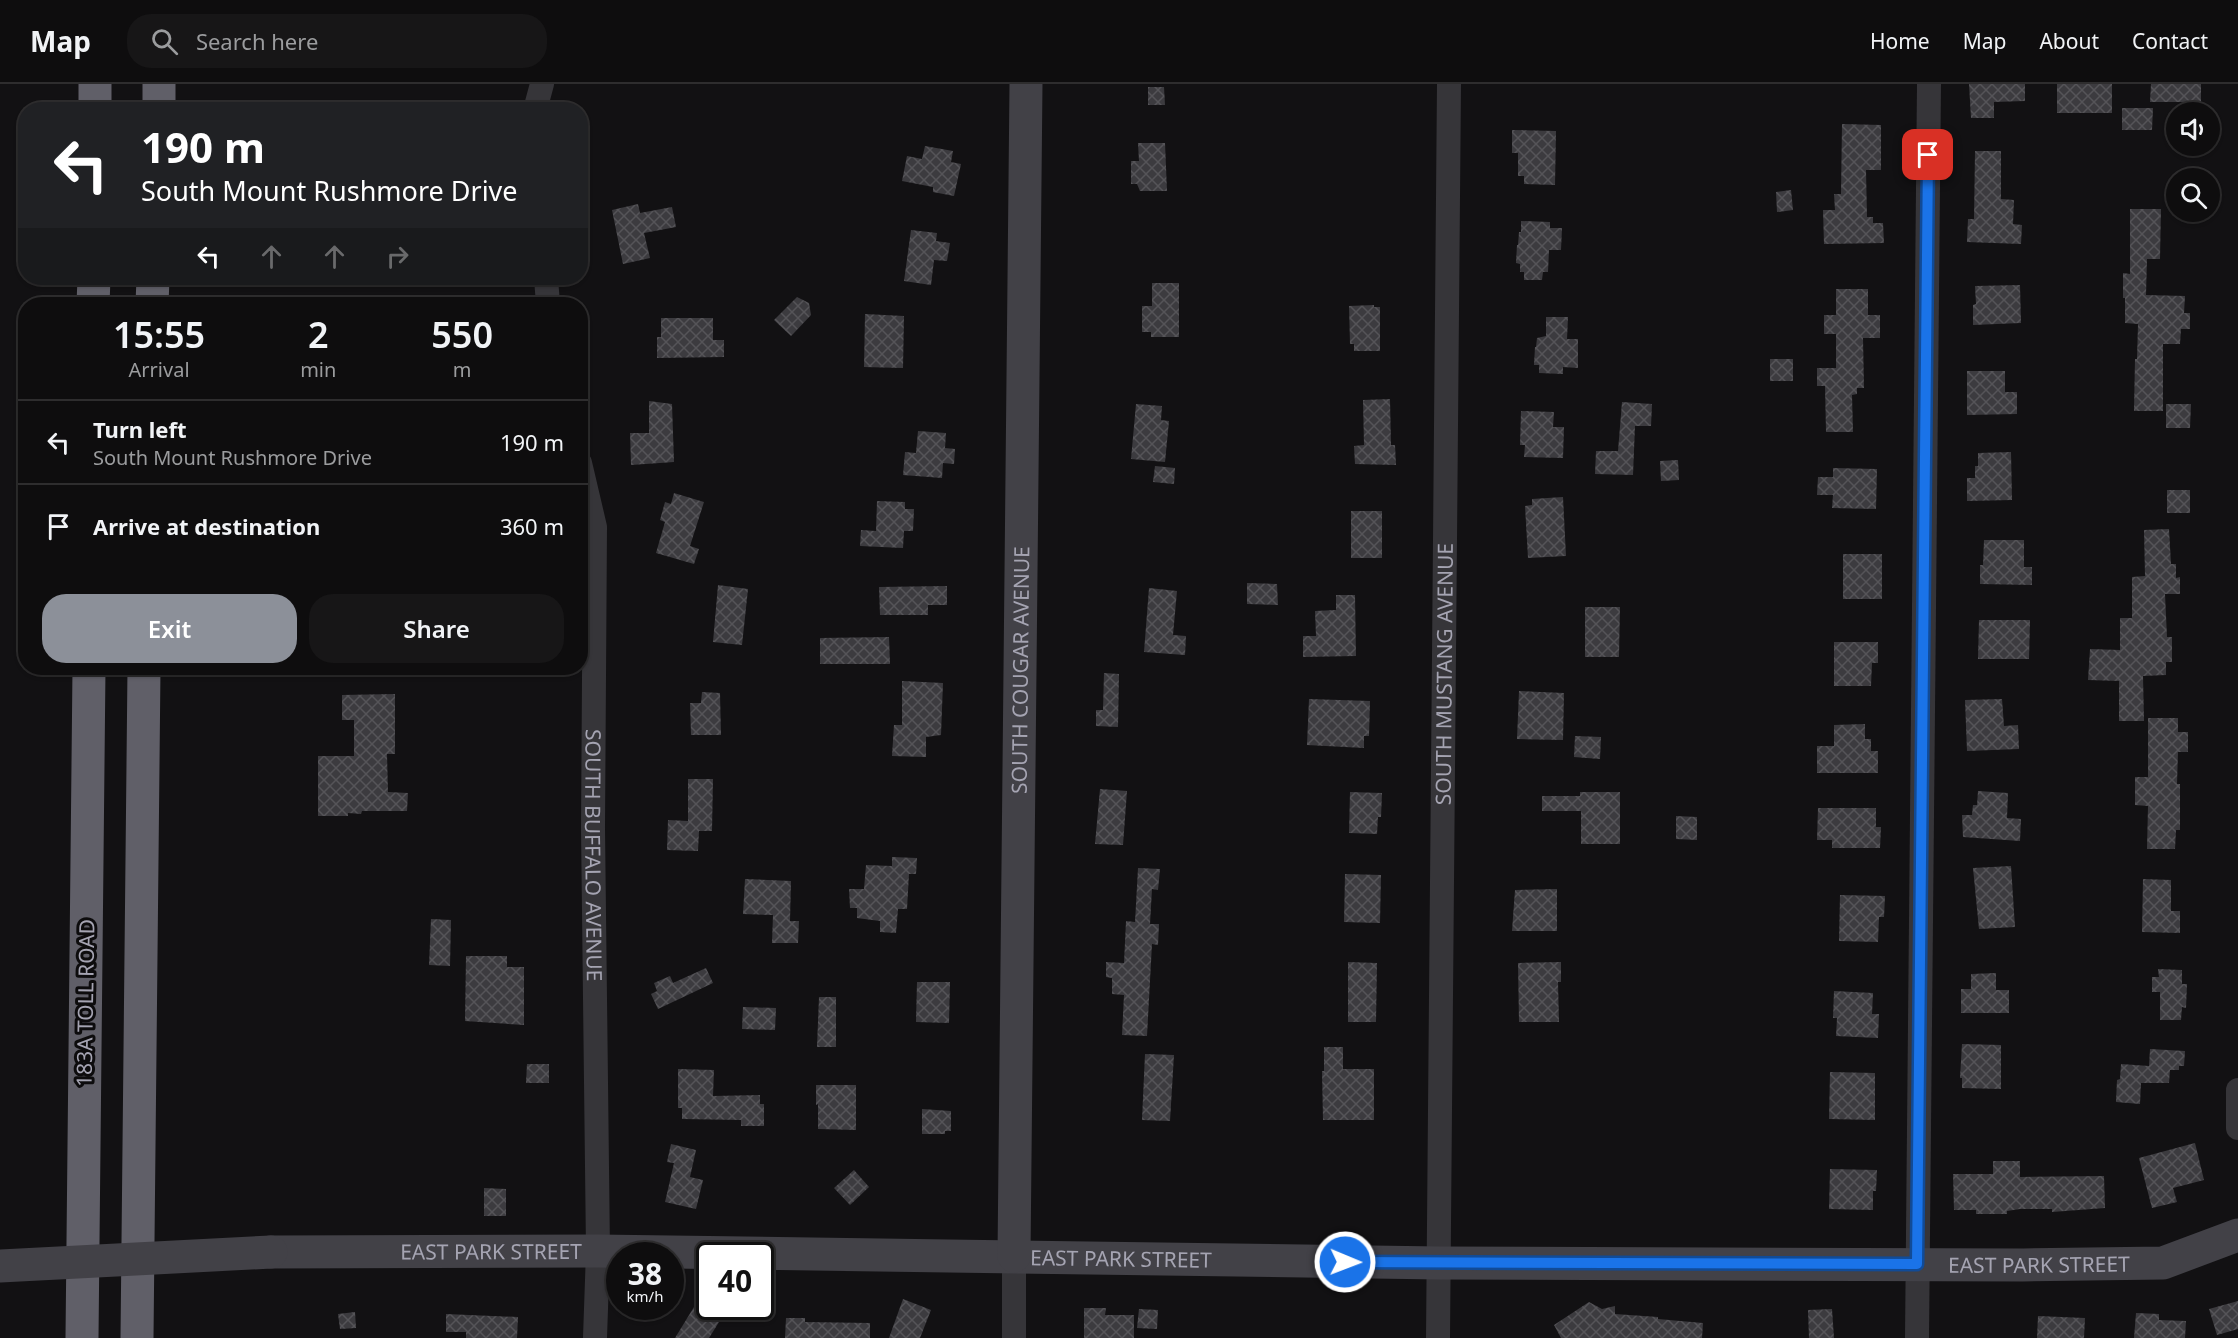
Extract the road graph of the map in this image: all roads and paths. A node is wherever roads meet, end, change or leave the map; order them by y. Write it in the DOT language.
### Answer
graph roads {
  1 [pos="95,84"];
  2 [pos="159,84"];
  3 [pos="542,84"];
  4 [pos="1026,84"];
  5 [pos="1449,84"];
  6 [pos="1929,84"];
  7 [pos="95,102"];
  8 [pos="159,102"];
  9 [pos="537,102"];
  10 [pos="588,497"];
  11 [pos="89,675"];
  12 [pos="144,675"];
  13 [pos="2238,1090"];
  14 [pos="2238,1128"];
  15 [pos="2238,1235"];
  16 [pos="598,1251"];
  17 [pos="1014,1256"];
  18 [pos="1440,1263"];
  19 [pos="1917,1264"];
  20 [pos="0,1266"];
  21 [pos="82,1338"];
  22 [pos="137,1338"];
  23 [pos="596,1338"];
  24 [pos="1014,1338"];
  25 [pos="1438,1338"];
  26 [pos="1917,1338"];
  1 -- 7 [label="highway"];
  2 -- 8 [label="highway"];
  3 -- 9 [label="street"];
  4 -- 17 [label="street, SOUTH COUGAR AVENUE"];
  5 -- 18 [label="street, SOUTH MUSTANG AVENUE"];
  6 -- 19 [label="street"];
  10 -- 16 [label="street, SOUTH BUFFALO AVENUE"];
  11 -- 21 [label="highway, 183A TOLL ROAD"];
  12 -- 22 [label="highway"];
  13 -- 14 [label="street"];
  15 -- 19 [label="street, EAST PARK STREET"];
  16 -- 17 [label="street, EAST PARK STREET"];
  16 -- 20 [label="street, EAST PARK STREET, bridge"];
  16 -- 23 [label="street, SOUTH BUFFALO AVENUE"];
  17 -- 18 [label="street, EAST PARK STREET"];
  17 -- 24 [label="street"];
  18 -- 19 [label="street, EAST PARK STREET"];
  18 -- 25 [label="street, SOUTH MUSTANG AVENUE"];
  19 -- 26 [label="street"];
}
